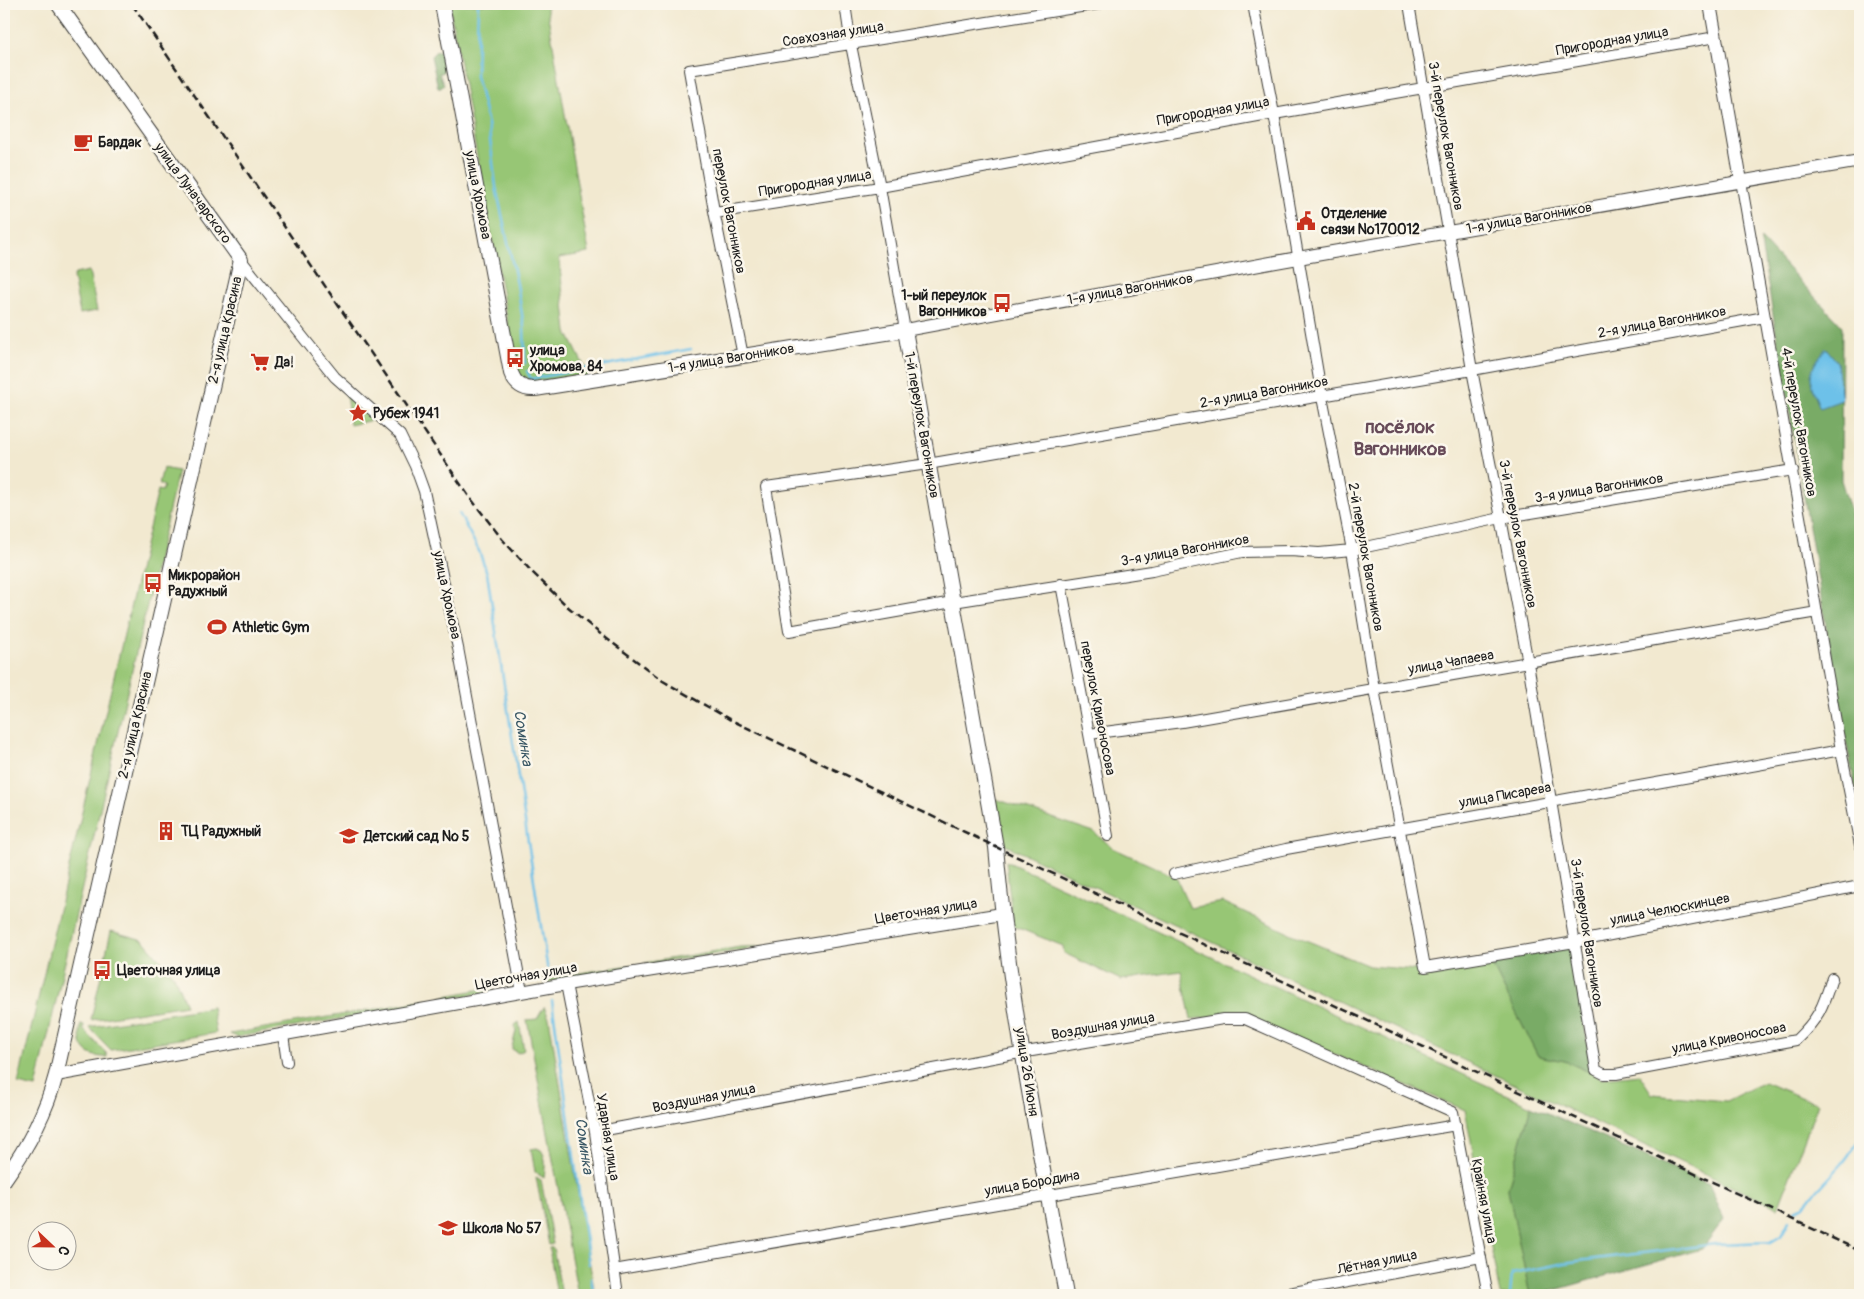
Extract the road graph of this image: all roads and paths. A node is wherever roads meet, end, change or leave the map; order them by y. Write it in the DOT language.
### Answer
graph roads {
  1 [pos="58,4"];
  2 [pos="442,4"];
  3 [pos="845,4"];
  4 [pos="1099,4"];
  5 [pos="1253,4"];
  6 [pos="1409,4"];
  7 [pos="1710,4"];
  8 [pos="1716,37"];
  9 [pos="852,45"];
  10 [pos="689,70"];
  11 [pos="1424,89"];
  12 [pos="1274,114"];
  13 [pos="1860,161"];
  14 [pos="1741,181"];
  15 [pos="880,187"];
  16 [pos="715,213"];
  17 [pos="1448,232"];
  18 [pos="1298,258"];
  19 [pos="241,260"];
  20 [pos="1765,317"];
  21 [pos="905,330"];
  22 [pos="743,356"];
  23 [pos="1472,370"];
  24 [pos="519,385"];
  25 [pos="1322,396"];
  26 [pos="928,464"];
  27 [pos="1793,470"];
  28 [pos="1501,518"];
  29 [pos="1352,550"];
  30 [pos="1061,584"];
  31 [pos="954,602"];
  32 [pos="1817,612"];
  33 [pos="789,631"];
  34 [pos="1528,663"];
  35 [pos="1374,689"];
  36 [pos="1088,734"];
  37 [pos="1841,750"];
  38 [pos="1552,801"];
  39 [pos="1400,829"];
  40 [pos="1108,836"];
  41 [pos="1860,845"];
  42 [pos="996,848"];
  43 [pos="1174,874"];
  44 [pos="1860,886"];
  45 [pos="1002,914"];
  46 [pos="1575,942"];
  47 [pos="1425,967"];
  48 [pos="1832,978"];
  49 [pos="566,984"];
  50 [pos="522,992"];
  51 [pos="283,1035"];
  52 [pos="1024,1053"];
  53 [pos="287,1062"];
  54 [pos="1596,1070"];
  55 [pos="56,1075"];
  56 [pos="1453,1112"];
  57 [pos="1456,1125"];
  58 [pos="594,1132"];
  59 [pos="4,1180"];
  60 [pos="1047,1194"];
  61 [pos="1481,1257"];
  62 [pos="614,1270"];
  63 [pos="618,1295"];
  64 [pos="1066,1295"];
  65 [pos="1278,1295"];
  66 [pos="1488,1295"];
  1 -- 19 [label="main road, улица Луначарского"];
  2 -- 24 [label="main road, улица Хромова"];
  3 -- 9 [label="street, 1-й переулок Вагонников"];
  4 -- 9 [label="street, Совхозная улица"];
  5 -- 12 [label="street, 2-й переулок Вагонников"];
  6 -- 11 [label="street, 3-й переулок Вагонников"];
  7 -- 8 [label="street, 4-й переулок Вагонников"];
  8 -- 11 [label="street, Пригородная улица"];
  8 -- 14 [label="street, 4-й переулок Вагонников"];
  9 -- 10 [label="street, Совхозная улица"];
  9 -- 15 [label="street, 1-й переулок Вагонников"];
  10 -- 16 [label="street, переулок Вагонников"];
  11 -- 12 [label="street, Пригородная улица"];
  11 -- 17 [label="street, 3-й переулок Вагонников"];
  12 -- 15 [label="street, Пригородная улица"];
  12 -- 18 [label="street, 2-й переулок Вагонников"];
  13 -- 14 [label="street, 1-я улица Вагонников"];
  14 -- 17 [label="street, 1-я улица Вагонников"];
  14 -- 20 [label="street, 4-й переулок Вагонников"];
  15 -- 16 [label="street, Пригородная улица"];
  15 -- 21 [label="street, 1-й переулок Вагонников"];
  16 -- 22 [label="street, переулок Вагонников"];
  17 -- 18 [label="street, 1-я улица Вагонников"];
  17 -- 23 [label="street, 3-й переулок Вагонников"];
  18 -- 21 [label="street, 1-я улица Вагонников"];
  18 -- 25 [label="street, 2-й переулок Вагонников"];
  19 -- 50 [label="street, улица Хромова"];
  19 -- 55 [label="main road, 2-я улица Красина"];
  20 -- 23 [label="street, 2-я улица Вагонников"];
  20 -- 27 [label="street, 4-й переулок Вагонников"];
  21 -- 22 [label="main road, 1-я улица Вагонников"];
  21 -- 26 [label="main road, 1-й переулок Вагонников"];
  22 -- 24 [label="main road, 1-я улица Вагонников"];
  23 -- 25 [label="street, 2-я улица Вагонников"];
  23 -- 28 [label="street, 3-й переулок Вагонников"];
  25 -- 26 [label="street, 2-я улица Вагонников"];
  25 -- 29 [label="street, 2-й переулок Вагонников"];
  26 -- 31 [label="main road, 1-й переулок Вагонников"];
  26 -- 33 [label="street, 2-я улица Вагонников"];
  27 -- 28 [label="street, 3-я улица Вагонников"];
  27 -- 32 [label="street, 4-й переулок Вагонников"];
  28 -- 29 [label="street, 3-я улица Вагонников"];
  28 -- 34 [label="street, 3-й переулок Вагонников"];
  29 -- 30 [label="street, 3-я улица Вагонников"];
  29 -- 35 [label="street, 2-й переулок Вагонников"];
  30 -- 31 [label="street, 3-я улица Вагонников"];
  30 -- 36 [label="street, переулок Кривоносова"];
  31 -- 33 [label="street, 3-я улица Вагонников"];
  31 -- 42 [label="main road, 1-й переулок Вагонников"];
  32 -- 34 [label="street, улица Чапаева"];
  32 -- 37 [label="street, 4-й переулок Вагонников"];
  34 -- 35 [label="street, улица Чапаева"];
  34 -- 38 [label="street, 3-й переулок Вагонников"];
  35 -- 36 [label="street, улица Чапаева"];
  35 -- 39 [label="street, 2-й переулок Вагонников"];
  36 -- 40 [label="street, переулок Кривоносова"];
  37 -- 38 [label="street, улица Писарева"];
  37 -- 41 [label="street, 4-й переулок Вагонников"];
  38 -- 39 [label="street, улица Писарева"];
  38 -- 46 [label="street, 3-й переулок Вагонников"];
  39 -- 43 [label="street, улица Писарева"];
  39 -- 47 [label="street, 2-й переулок Вагонников"];
  42 -- 45 [label="main road, улица 26 Июня"];
  44 -- 46 [label="street, улица Челюскинцев"];
  45 -- 49 [label="street, Цветочная улица"];
  45 -- 52 [label="main road, улица 26 Июня"];
  46 -- 47 [label="street, улица Челюскинцев"];
  46 -- 54 [label="street, 3-й переулок Вагонников"];
  48 -- 54 [label="street, улица Кривоносова"];
  49 -- 50 [label="street, Цветочная улица"];
  49 -- 58 [label="street, Ударная улица"];
  50 -- 51 [label="street, Цветочная улица"];
  51 -- 53 [label="street"];
  51 -- 55 [label="street, Цветочная улица"];
  52 -- 56 [label="street, Воздушная улица"];
  52 -- 58 [label="street, Воздушная улица"];
  52 -- 60 [label="main road, улица 26 Июня"];
  55 -- 59 [label="main road, 2-я улица Красина"];
  56 -- 57 [label="street, Крайняя улица"];
  57 -- 60 [label="street, улица Бородина"];
  57 -- 61 [label="street, Крайняя улица"];
  58 -- 62 [label="street, Ударная улица"];
  60 -- 62 [label="street, улица Бородина"];
  60 -- 64 [label="main road, улица 26 Июня"];
  61 -- 65 [label="street, Лётная улица"];
  61 -- 66 [label="street, Крайняя улица"];
  62 -- 63 [label="street, Ударная улица"];
}
